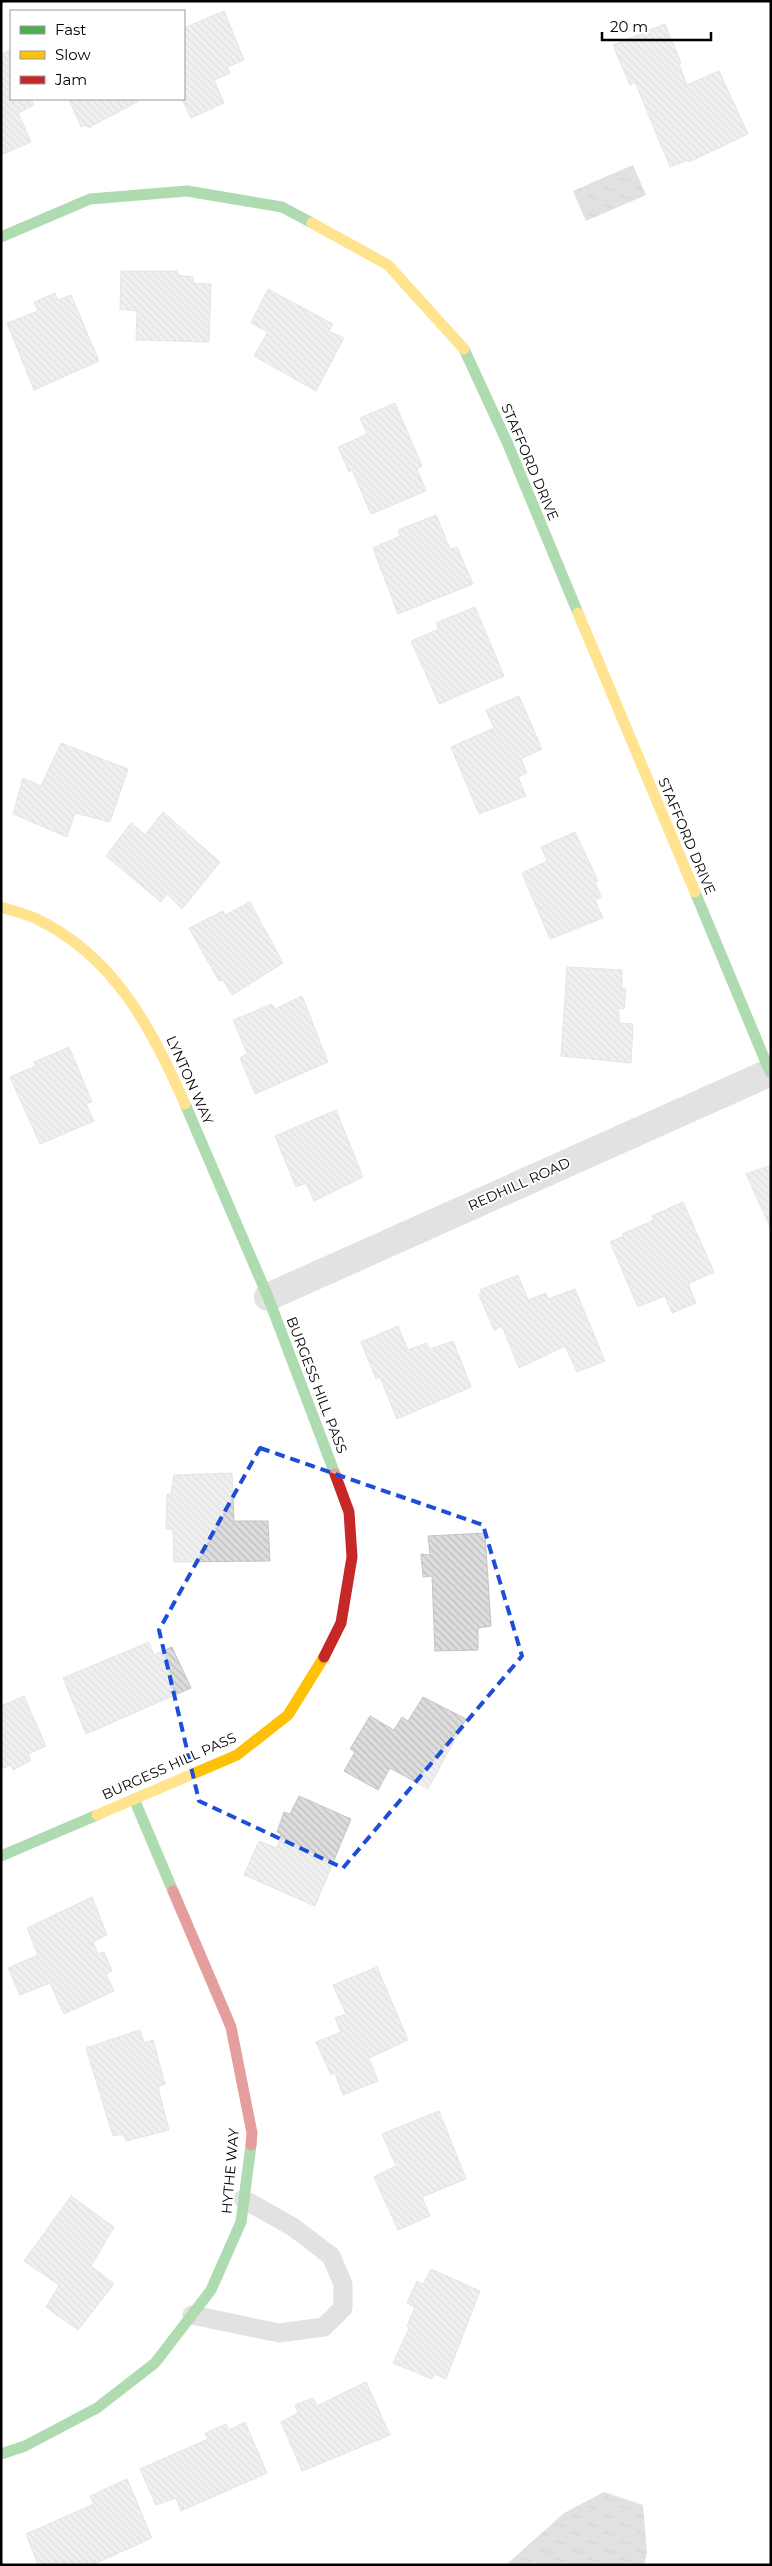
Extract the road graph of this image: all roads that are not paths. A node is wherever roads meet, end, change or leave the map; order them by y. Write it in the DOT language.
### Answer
graph roads {
  1 [pos="1,237"];
  2 [pos="1,907"];
  3 [pos="770,1072"];
  4 [pos="268,1297"];
  5 [pos="134,1799"];
  6 [pos="1,1856"];
  7 [pos="243,2199"];
  8 [pos="192,2315"];
  9 [pos="1,2454"];
  1 -- 3 [label="street, STAFFORD DRIVE"];
  2 -- 4 [label="street, LYNTON WAY"];
  3 -- 4 [label="street, REDHILL ROAD"];
  4 -- 5 [label="street, BURGESS HILL PASS"];
  5 -- 6 [label="street, BURGESS HILL PASS"];
  5 -- 7 [label="street, HYTHE WAY"];
  7 -- 8 [label="street, HYTHE WAY"];
  7 -- 8 [label="lane"];
  8 -- 9 [label="street, HYTHE WAY"];
}
